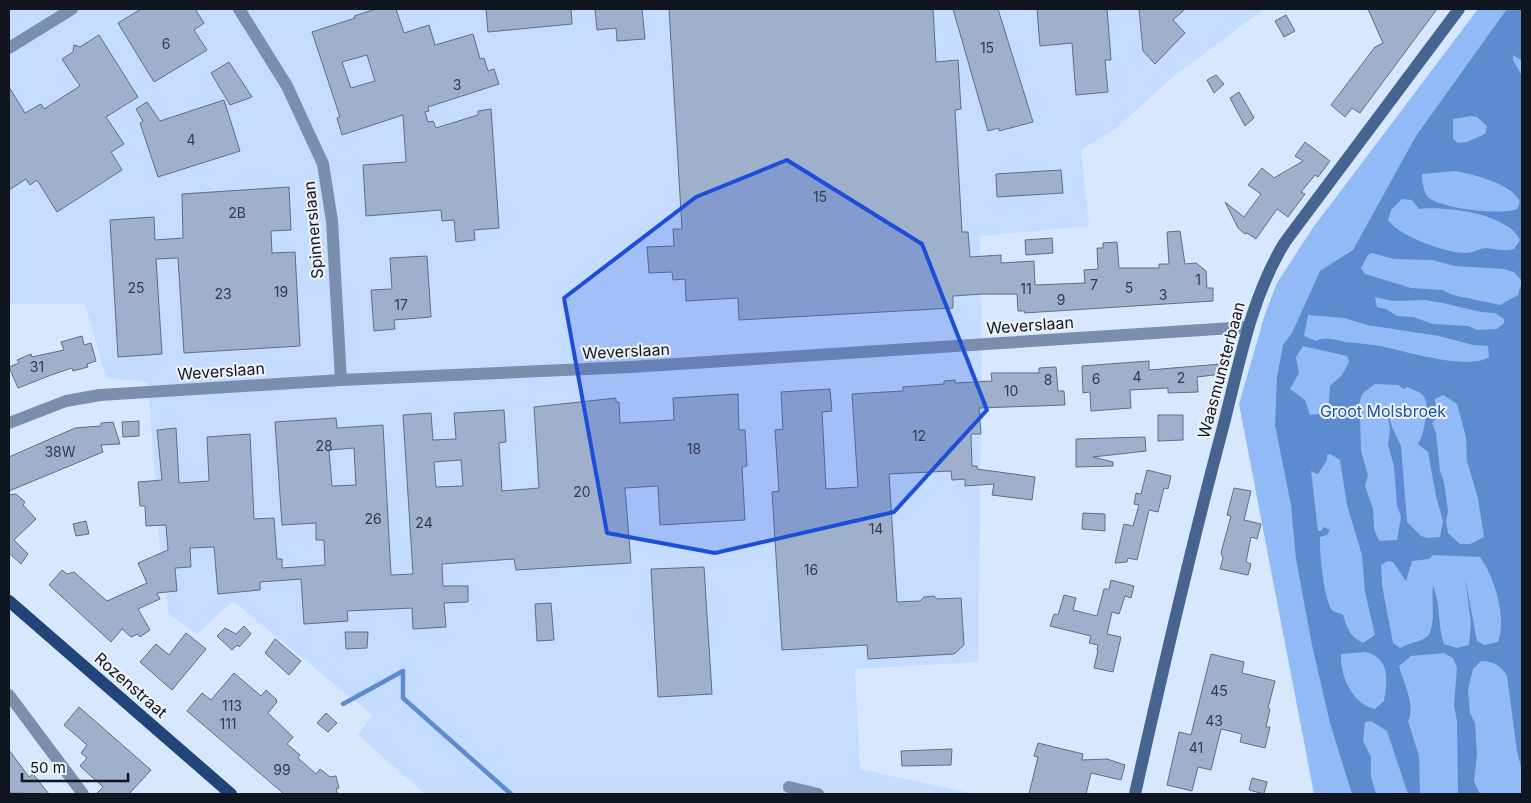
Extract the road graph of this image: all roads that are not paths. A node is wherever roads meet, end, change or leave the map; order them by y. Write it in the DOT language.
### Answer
graph roads {
  1 [pos="72,9"];
  2 [pos="239,9"];
  3 [pos="1459,9"];
  4 [pos="9,48"];
  5 [pos="1248,327"];
  6 [pos="341,380"];
  7 [pos="9,422"];
  8 [pos="9,601"];
  9 [pos="9,695"];
  10 [pos="789,787"];
  11 [pos="84,794"];
  12 [pos="231,794"];
  13 [pos="818,794"];
  14 [pos="1135,794"];
  1 -- 4 [label="street"];
  2 -- 6 [label="street, Spinnerslaan"];
  3 -- 5 [label="street, Waasmunsterbaan"];
  5 -- 6 [label="street, Weverslaan"];
  5 -- 14 [label="street, Waasmunsterbaan"];
  6 -- 7 [label="street, Weverslaan"];
  8 -- 12 [label="main road, Rozenstraat"];
  9 -- 11 [label="street"];
  10 -- 13 [label="street"];
}
